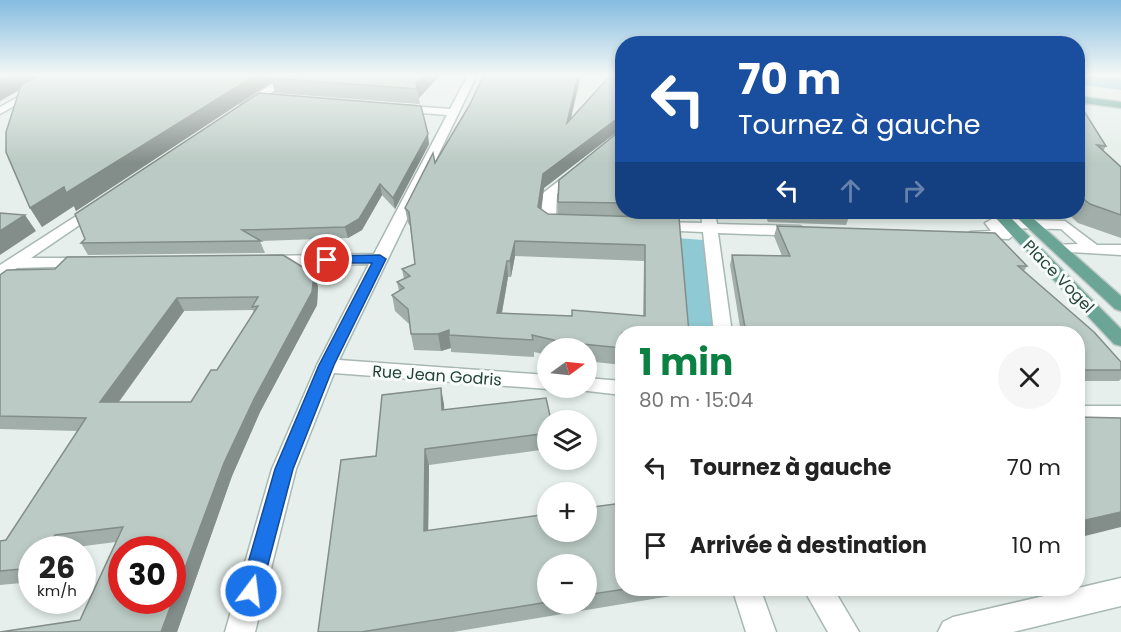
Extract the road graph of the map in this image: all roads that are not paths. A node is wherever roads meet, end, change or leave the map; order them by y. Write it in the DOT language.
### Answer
graph roads {
  1 [pos="247,104"];
  2 [pos="456,104"];
  3 [pos="387,107"];
  4 [pos="452,112"];
  5 [pos="232,115"];
  6 [pos="586,163"];
  7 [pos="105,201"];
  8 [pos="709,219"];
  9 [pos="1001,219"];
  10 [pos="1011,219"];
  11 [pos="1018,219"];
  12 [pos="583,224"];
  13 [pos="1035,224"];
  14 [pos="640,225"];
  15 [pos="811,231"];
  16 [pos="959,235"];
  17 [pos="1060,248"];
  18 [pos="1092,248"];
  19 [pos="1121,250"];
  20 [pos="380,259"];
  21 [pos="256,261"];
  22 [pos="102,263"];
  23 [pos="6,267"];
  24 [pos="1121,305"];
  25 [pos="722,326"];
  26 [pos="1121,340"];
  27 [pos="327,365"];
  28 [pos="537,381"];
  29 [pos="597,386"];
  30 [pos="615,387"];
  31 [pos="1085,414"];
  32 [pos="1121,414"];
  33 [pos="1121,592"];
  34 [pos="749,596"];
  35 [pos="822,596"];
  36 [pos="240,632"];
  37 [pos="761,632"];
  38 [pos="844,632"];
  39 [pos="953,632"];
  1 -- 5 [label="street"];
  2 -- 4 [label="street"];
  3 -- 4 [label="street"];
  4 -- 20 [label="street"];
  6 -- 12 [label="street"];
  7 -- 23 [label="street"];
  8 -- 14 [label="street"];
  8 -- 15 [label="street"];
  8 -- 25 [label="street"];
  9 -- 16 [label="street"];
  10 -- 26 [label="main road, Place Vogel"];
  11 -- 13 [label="street"];
  13 -- 17 [label="main road, Place Vogel"];
  13 -- 18 [label="street"];
  17 -- 18 [label="street"];
  17 -- 24 [label="main road, Place Vogel"];
  18 -- 19 [label="street"];
  20 -- 21 [label="street"];
  20 -- 27 [label="street"];
  22 -- 23 [label="street"];
  27 -- 28 [label="street, Rue Jean Godris"];
  27 -- 36 [label="street"];
  29 -- 30 [label="street"];
  31 -- 32 [label="street"];
  33 -- 39 [label="street"];
  34 -- 37 [label="street"];
  35 -- 38 [label="street"];
}
